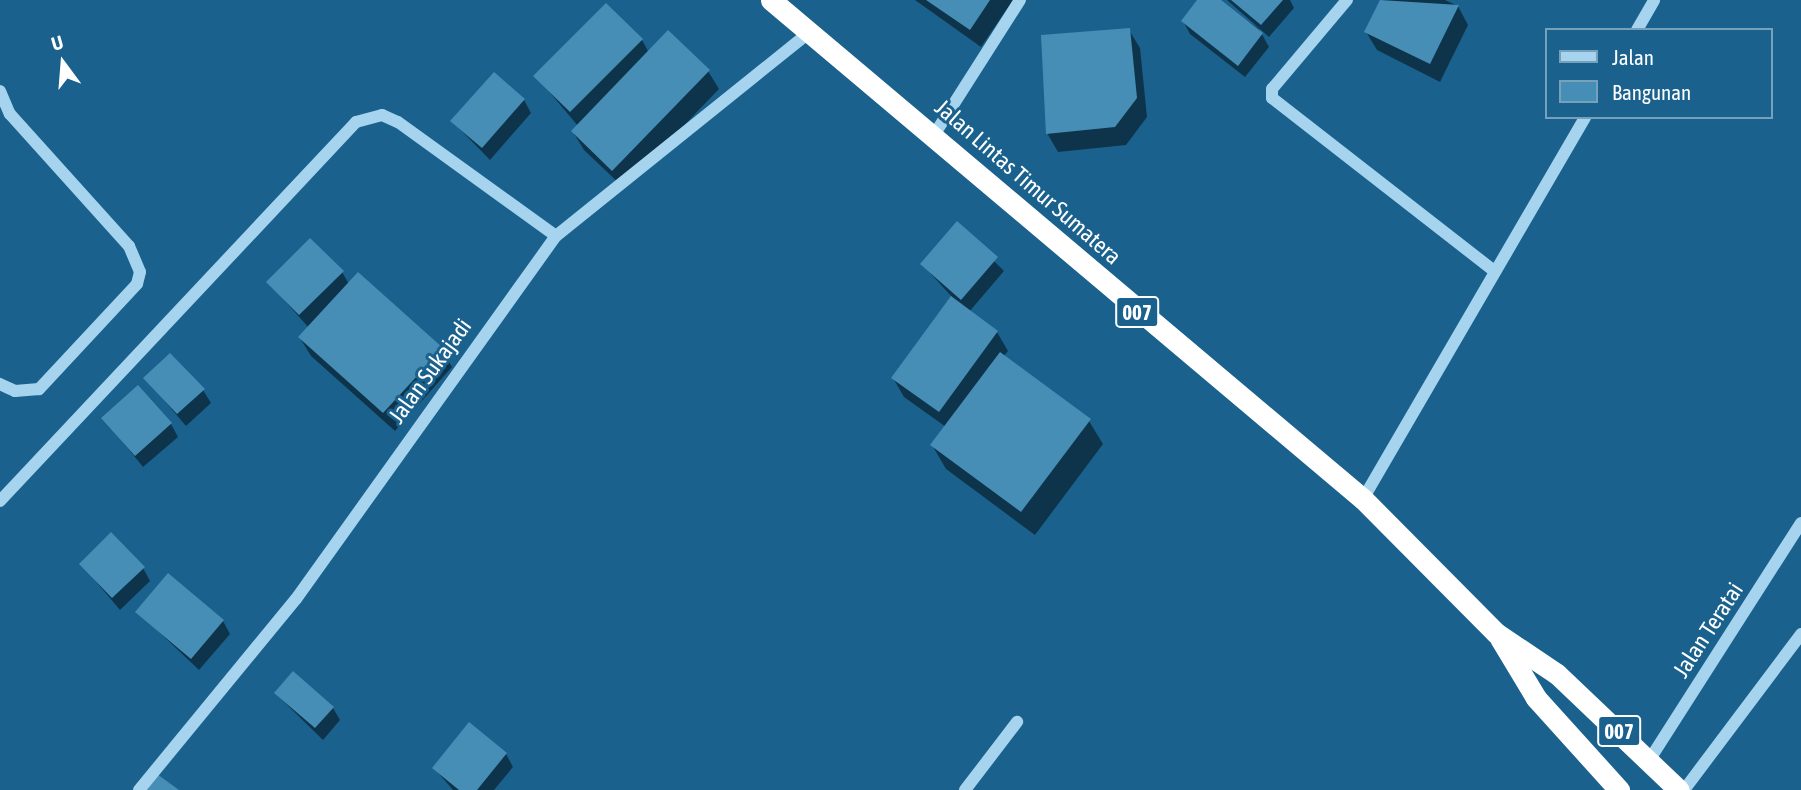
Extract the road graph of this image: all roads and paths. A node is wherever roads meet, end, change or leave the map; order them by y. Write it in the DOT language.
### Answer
graph roads {
  1 [pos="771,0"];
  2 [pos="1020,0"];
  3 [pos="1347,0"];
  4 [pos="1654,0"];
  5 [pos="1638,28"];
  6 [pos="810,32"];
  7 [pos="0,91"];
  8 [pos="1585,119"];
  9 [pos="934,135"];
  10 [pos="556,236"];
  11 [pos="1493,270"];
  12 [pos="0,384"];
  13 [pos="1363,499"];
  14 [pos="0,501"];
  15 [pos="1801,523"];
  16 [pos="1496,633"];
  17 [pos="1801,634"];
  18 [pos="1017,722"];
  19 [pos="1650,760"];
  20 [pos="139,790"];
  21 [pos="965,790"];
  22 [pos="1619,790"];
  23 [pos="1678,790"];
  24 [pos="1684,790"];
  1 -- 6 [label="highway, Jalan Lintas Timur Sumatera / 007"];
  2 -- 9 [label="street"];
  3 -- 11 [label="street"];
  4 -- 5 [label="street"];
  6 -- 9 [label="highway, Jalan Lintas Timur Sumatera / 007"];
  6 -- 10 [label="street, Jalan Sukajadi"];
  7 -- 12 [label="street"];
  8 -- 11 [label="street"];
  9 -- 13 [label="highway, Jalan Lintas Timur Sumatera / 007"];
  10 -- 14 [label="street"];
  10 -- 20 [label="street, Jalan Sukajadi"];
  11 -- 13 [label="street"];
  13 -- 16 [label="highway, Jalan Lintas Timur Sumatera / 007"];
  15 -- 19 [label="street, Jalan Teratai"];
  16 -- 19 [label="highway, 007"];
  16 -- 22 [label="highway, 007"];
  17 -- 24 [label="street"];
  18 -- 21 [label="street"];
  19 -- 23 [label="highway, 007"];
}
